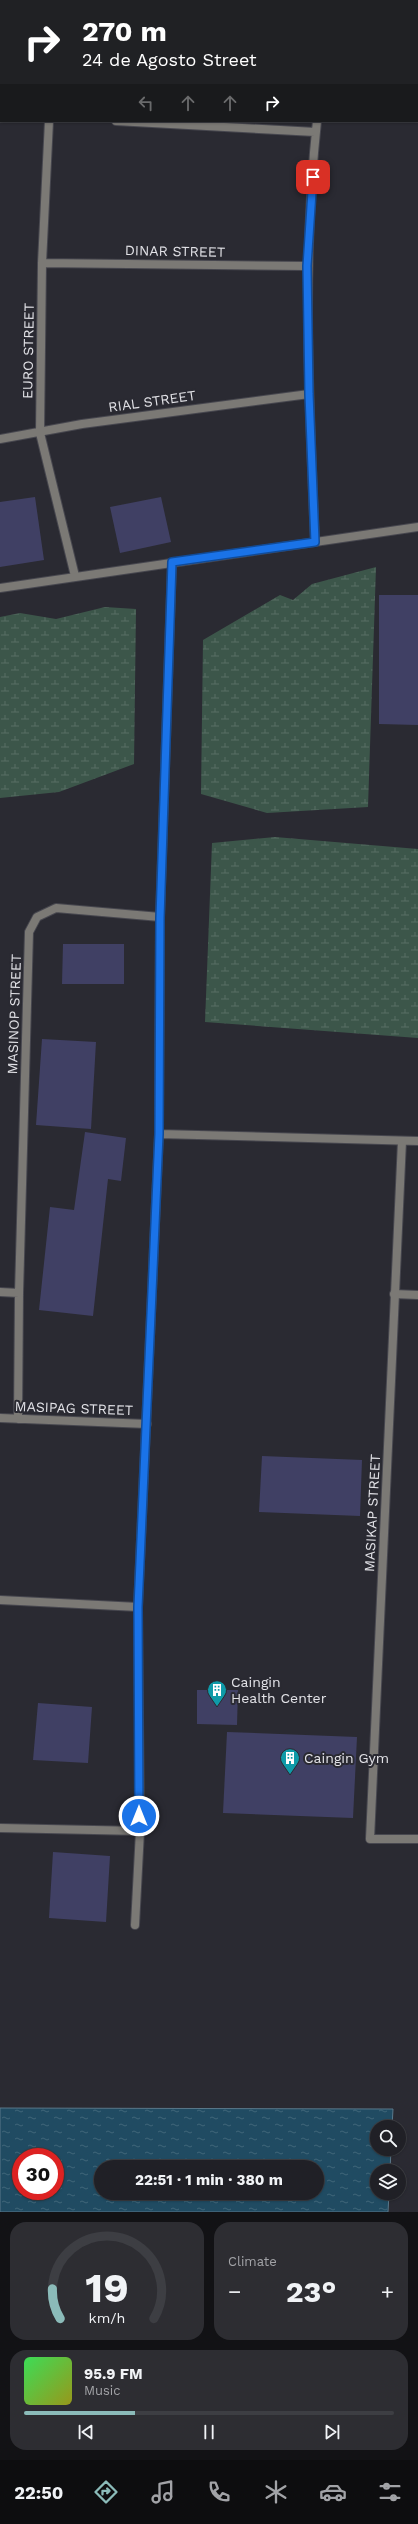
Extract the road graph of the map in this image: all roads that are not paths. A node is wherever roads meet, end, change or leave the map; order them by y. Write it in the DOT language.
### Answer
graph roads {
  1 [pos="49,122"];
  2 [pos="134,122"];
  3 [pos="317,122"];
  4 [pos="316,132"];
  5 [pos="42,263"];
  6 [pos="307,266"];
  7 [pos="309,394"];
  8 [pos="40,433"];
  9 [pos="0,438"];
  10 [pos="418,527"];
  11 [pos="315,542"];
  12 [pos="172,562"];
  13 [pos="76,576"];
  14 [pos="0,588"];
  15 [pos="160,918"];
  16 [pos="159,1134"];
  17 [pos="418,1140"];
  18 [pos="402,1141"];
  19 [pos="0,1292"];
  20 [pos="19,1293"];
  21 [pos="394,1294"];
  22 [pos="418,1295"];
  23 [pos="0,1418"];
  24 [pos="18,1419"];
  25 [pos="147,1424"];
  26 [pos="0,1600"];
  27 [pos="138,1607"];
  28 [pos="0,1828"];
  29 [pos="140,1831"];
  30 [pos="418,1839"];
  31 [pos="135,1925"];
  1 -- 5 [label="street, EURO STREET"];
  2 -- 4 [label="street"];
  3 -- 4 [label="street"];
  4 -- 6 [label="street"];
  5 -- 6 [label="street, DINAR STREET"];
  5 -- 8 [label="street, EURO STREET"];
  6 -- 7 [label="street"];
  7 -- 8 [label="street, RIAL STREET"];
  7 -- 11 [label="street"];
  8 -- 9 [label="street, RIAL STREET"];
  8 -- 13 [label="street, EURO STREET"];
  10 -- 11 [label="street"];
  11 -- 12 [label="street"];
  12 -- 13 [label="street"];
  12 -- 15 [label="street"];
  13 -- 14 [label="street"];
  15 -- 16 [label="street"];
  15 -- 20 [label="street, MASINOP STREET"];
  16 -- 18 [label="street"];
  16 -- 25 [label="street"];
  17 -- 18 [label="street"];
  18 -- 21 [label="street, MASIKAP STREET"];
  19 -- 20 [label="street"];
  20 -- 24 [label="street, MASINOP STREET"];
  21 -- 22 [label="street"];
  21 -- 30 [label="street, MASIKAP STREET"];
  23 -- 24 [label="street, MASIPAG STREET"];
  24 -- 25 [label="street, MASIPAG STREET"];
  25 -- 27 [label="street"];
  26 -- 27 [label="street"];
  27 -- 29 [label="street"];
  28 -- 29 [label="street"];
  29 -- 31 [label="street"];
}
